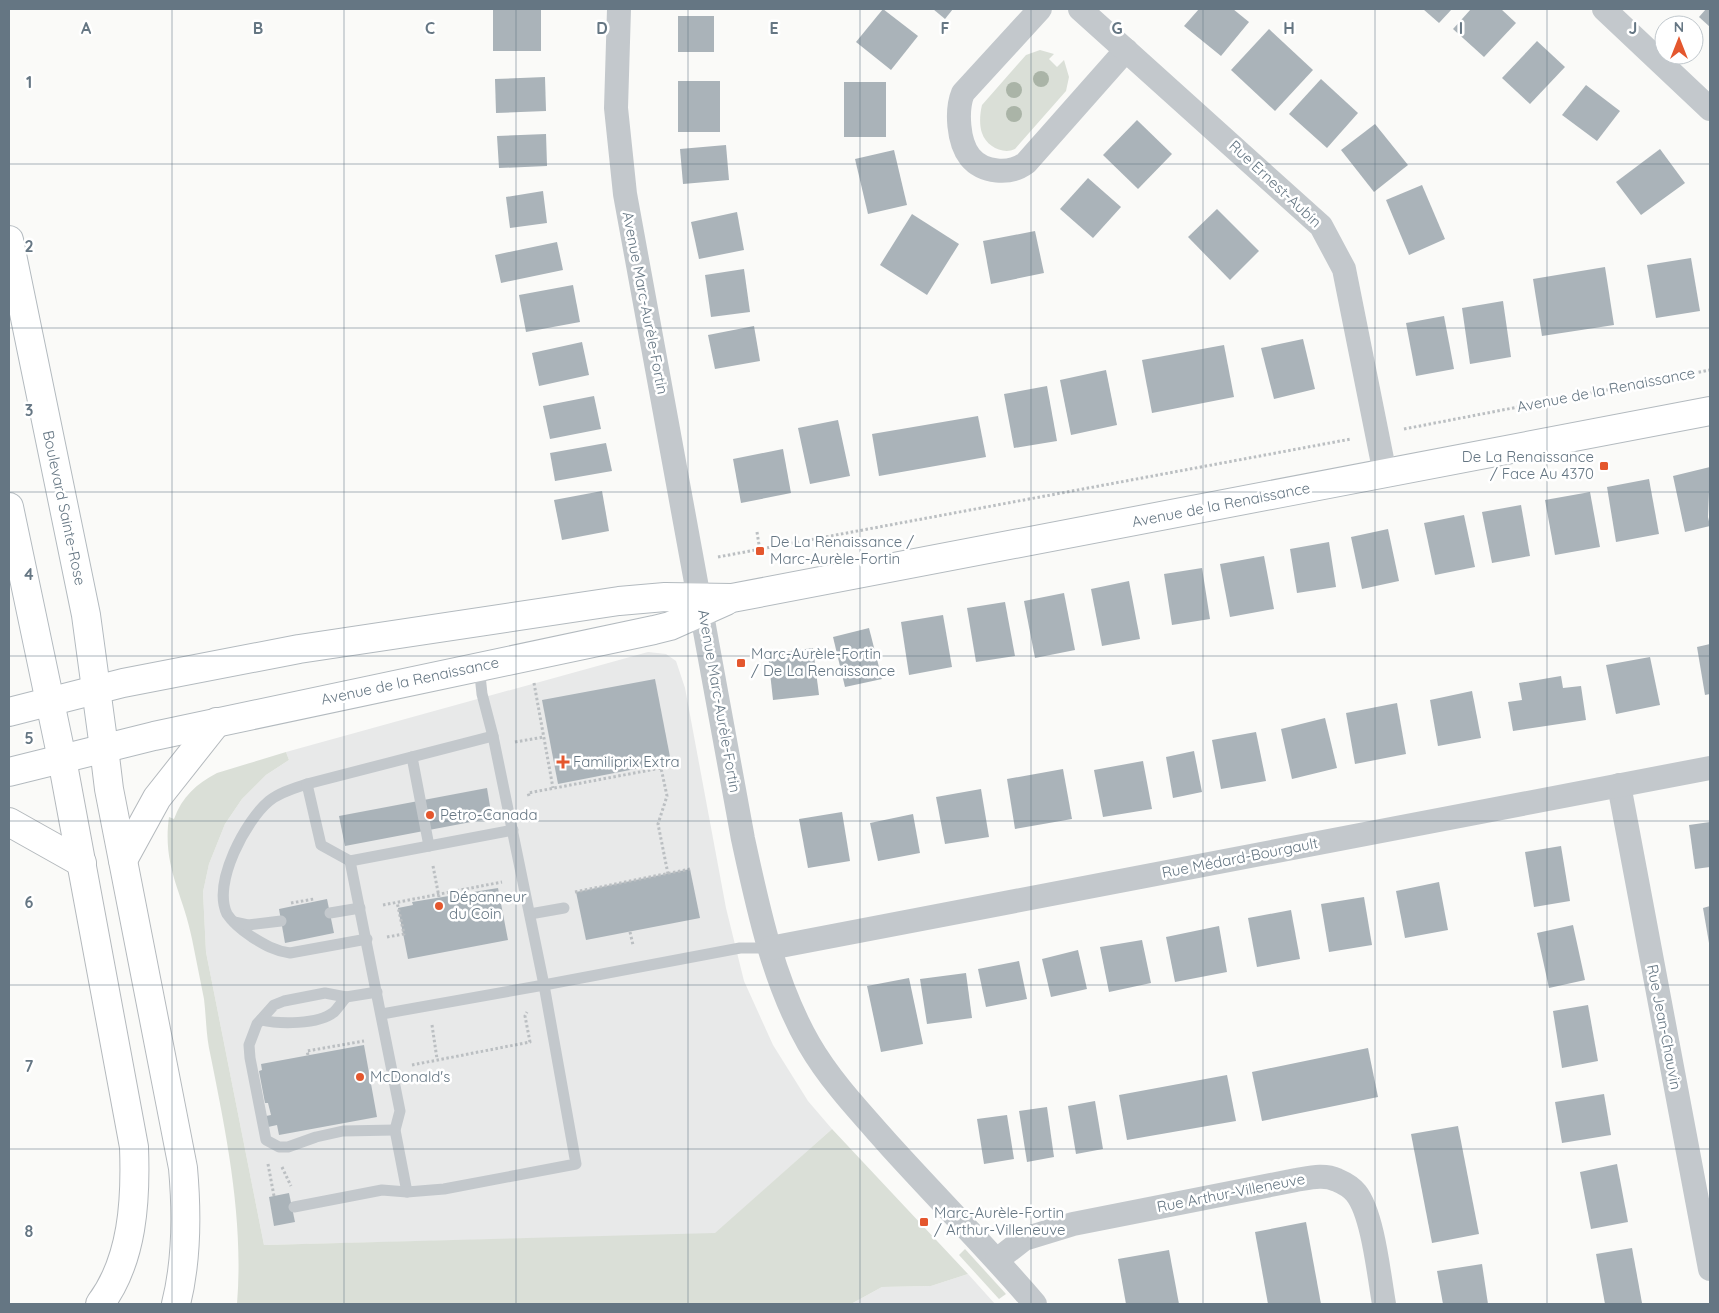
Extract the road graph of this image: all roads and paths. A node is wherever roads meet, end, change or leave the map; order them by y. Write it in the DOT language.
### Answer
graph roads {
  1 [pos="619,9"];
  2 [pos="1040,9"];
  3 [pos="1080,9"];
  4 [pos="1604,9"];
  5 [pos="1126,50"];
  6 [pos="1710,109"];
  7 [pos="10,257"];
  8 [pos="1710,370"];
  9 [pos="1710,411"];
  10 [pos="1413,427"];
  11 [pos="1343,440"];
  12 [pos="1385,474"];
  13 [pos="9,508"];
  14 [pos="756,532"];
  15 [pos="760,550"];
  16 [pos="724,556"];
  17 [pos="701,604"];
  18 [pos="479,666"];
  19 [pos="534,680"];
  20 [pos="87,692"];
  21 [pos="50,702"];
  22 [pos="9,712"];
  23 [pos="216,722"];
  24 [pos="544,737"];
  25 [pos="494,741"];
  26 [pos="83,753"];
  27 [pos="412,757"];
  28 [pos="554,762"];
  29 [pos="549,763"];
  30 [pos="1710,768"];
  31 [pos="9,772"];
  32 [pos="307,784"];
  33 [pos="1619,785"];
  34 [pos="553,788"];
  35 [pos="530,802"];
  36 [pos="9,822"];
  37 [pos="513,830"];
  38 [pos="429,846"];
  39 [pos="123,860"];
  40 [pos="350,861"];
  41 [pos="82,863"];
  42 [pos="690,870"];
  43 [pos="668,874"];
  44 [pos="503,882"];
  45 [pos="568,892"];
  46 [pos="439,896"];
  47 [pos="320,898"];
  48 [pos="397,902"];
  49 [pos="283,904"];
  50 [pos="383,905"];
  51 [pos="360,908"];
  52 [pos="564,908"];
  53 [pos="330,913"];
  54 [pos="530,914"];
  55 [pos="233,922"];
  56 [pos="281,922"];
  57 [pos="630,932"];
  58 [pos="389,937"];
  59 [pos="367,939"];
  60 [pos="633,946"];
  61 [pos="770,948"];
  62 [pos="544,985"];
  63 [pos="377,992"];
  64 [pos="346,997"];
  65 [pos="428,1005"];
  66 [pos="382,1014"];
  67 [pos="525,1016"];
  68 [pos="261,1020"];
  69 [pos="371,1040"];
  70 [pos="308,1055"];
  71 [pos="437,1059"];
  72 [pos="409,1065"];
  73 [pos="395,1130"];
  74 [pos="266,1157"];
  75 [pos="280,1160"];
  76 [pos="293,1192"];
  77 [pos="407,1192"];
  78 [pos="274,1196"];
  79 [pos="294,1206"];
  80 [pos="997,1260"];
  81 [pos="1710,1269"];
  82 [pos="107,1302"];
  83 [pos="176,1304"];
  84 [pos="1034,1304"];
  85 [pos="1384,1304"];
  1 -- 17 [label="street, Avenue Marc-Aurèle-Fortin"];
  2 -- 5 [label="street"];
  3 -- 5 [label="street, Rue Ernest-Aubin"];
  4 -- 6 [label="street"];
  5 -- 12 [label="street, Rue Ernest-Aubin"];
  7 -- 20 [label="main road, Boulevard Sainte-Rose"];
  8 -- 10 [label="path, Avenue de la Renaissance"];
  9 -- 12 [label="main road, Avenue de la Renaissance"];
  11 -- 15 [label="path"];
  12 -- 17 [label="main road, Avenue de la Renaissance"];
  13 -- 21 [label="main road"];
  14 -- 15 [label="path"];
  15 -- 16 [label="path"];
  17 -- 18 [label="main road, Avenue de la Renaissance"];
  17 -- 20 [label="main road, Avenue de la Renaissance"];
  17 -- 61 [label="street, Avenue Marc-Aurèle-Fortin"];
  18 -- 23 [label="main road, Avenue de la Renaissance"];
  18 -- 25 [label="lane"];
  19 -- 24 [label="path"];
  20 -- 21 [label="main road"];
  20 -- 26 [label="main road, Boulevard Sainte-Rose"];
  21 -- 22 [label="main road"];
  21 -- 26 [label="main road"];
  23 -- 26 [label="main road, Avenue de la Renaissance"];
  23 -- 39 [label="main road"];
  24 -- 25 [label="path"];
  24 -- 29 [label="path"];
  25 -- 27 [label="lane"];
  25 -- 37 [label="lane"];
  26 -- 31 [label="main road"];
  26 -- 39 [label="main road"];
  26 -- 41 [label="main road"];
  27 -- 32 [label="lane"];
  27 -- 38 [label="lane"];
  28 -- 29 [label="path"];
  29 -- 34 [label="path"];
  30 -- 33 [label="street, Rue Médard-Bourgault"];
  32 -- 40 [label="lane"];
  32 -- 55 [label="lane"];
  33 -- 61 [label="street, Rue Médard-Bourgault"];
  33 -- 81 [label="street, Rue Jean-Chauvin"];
  34 -- 35 [label="path"];
  34 -- 43 [label="path"];
  36 -- 41 [label="main road"];
  37 -- 38 [label="lane"];
  37 -- 54 [label="lane"];
  38 -- 40 [label="lane"];
  38 -- 46 [label="path"];
  39 -- 83 [label="main road"];
  40 -- 51 [label="lane"];
  41 -- 82 [label="main road"];
  42 -- 43 [label="path"];
  43 -- 45 [label="path"];
  44 -- 46 [label="path"];
  46 -- 48 [label="path"];
  47 -- 49 [label="path"];
  48 -- 50 [label="path"];
  48 -- 58 [label="path"];
  51 -- 53 [label="lane"];
  51 -- 59 [label="lane"];
  52 -- 54 [label="lane"];
  54 -- 62 [label="lane"];
  55 -- 56 [label="lane"];
  55 -- 59 [label="lane"];
  57 -- 60 [label="path"];
  59 -- 63 [label="lane"];
  61 -- 62 [label="lane"];
  61 -- 80 [label="street, Avenue Marc-Aurèle-Fortin"];
  62 -- 65 [label="lane"];
  62 -- 77 [label="lane"];
  63 -- 64 [label="lane"];
  63 -- 66 [label="lane"];
  64 -- 68 [label="lane"];
  64 -- 68 [label="lane"];
  65 -- 66 [label="lane"];
  65 -- 71 [label="path"];
  66 -- 73 [label="lane"];
  67 -- 71 [label="path"];
  68 -- 73 [label="lane"];
  69 -- 70 [label="path"];
  71 -- 72 [label="path"];
  73 -- 77 [label="lane"];
  74 -- 78 [label="path"];
  75 -- 76 [label="path"];
  77 -- 79 [label="lane"];
  80 -- 84 [label="street, Avenue Marc-Aurèle-Fortin"];
  80 -- 85 [label="street, Rue Arthur-Villeneuve"];
}
